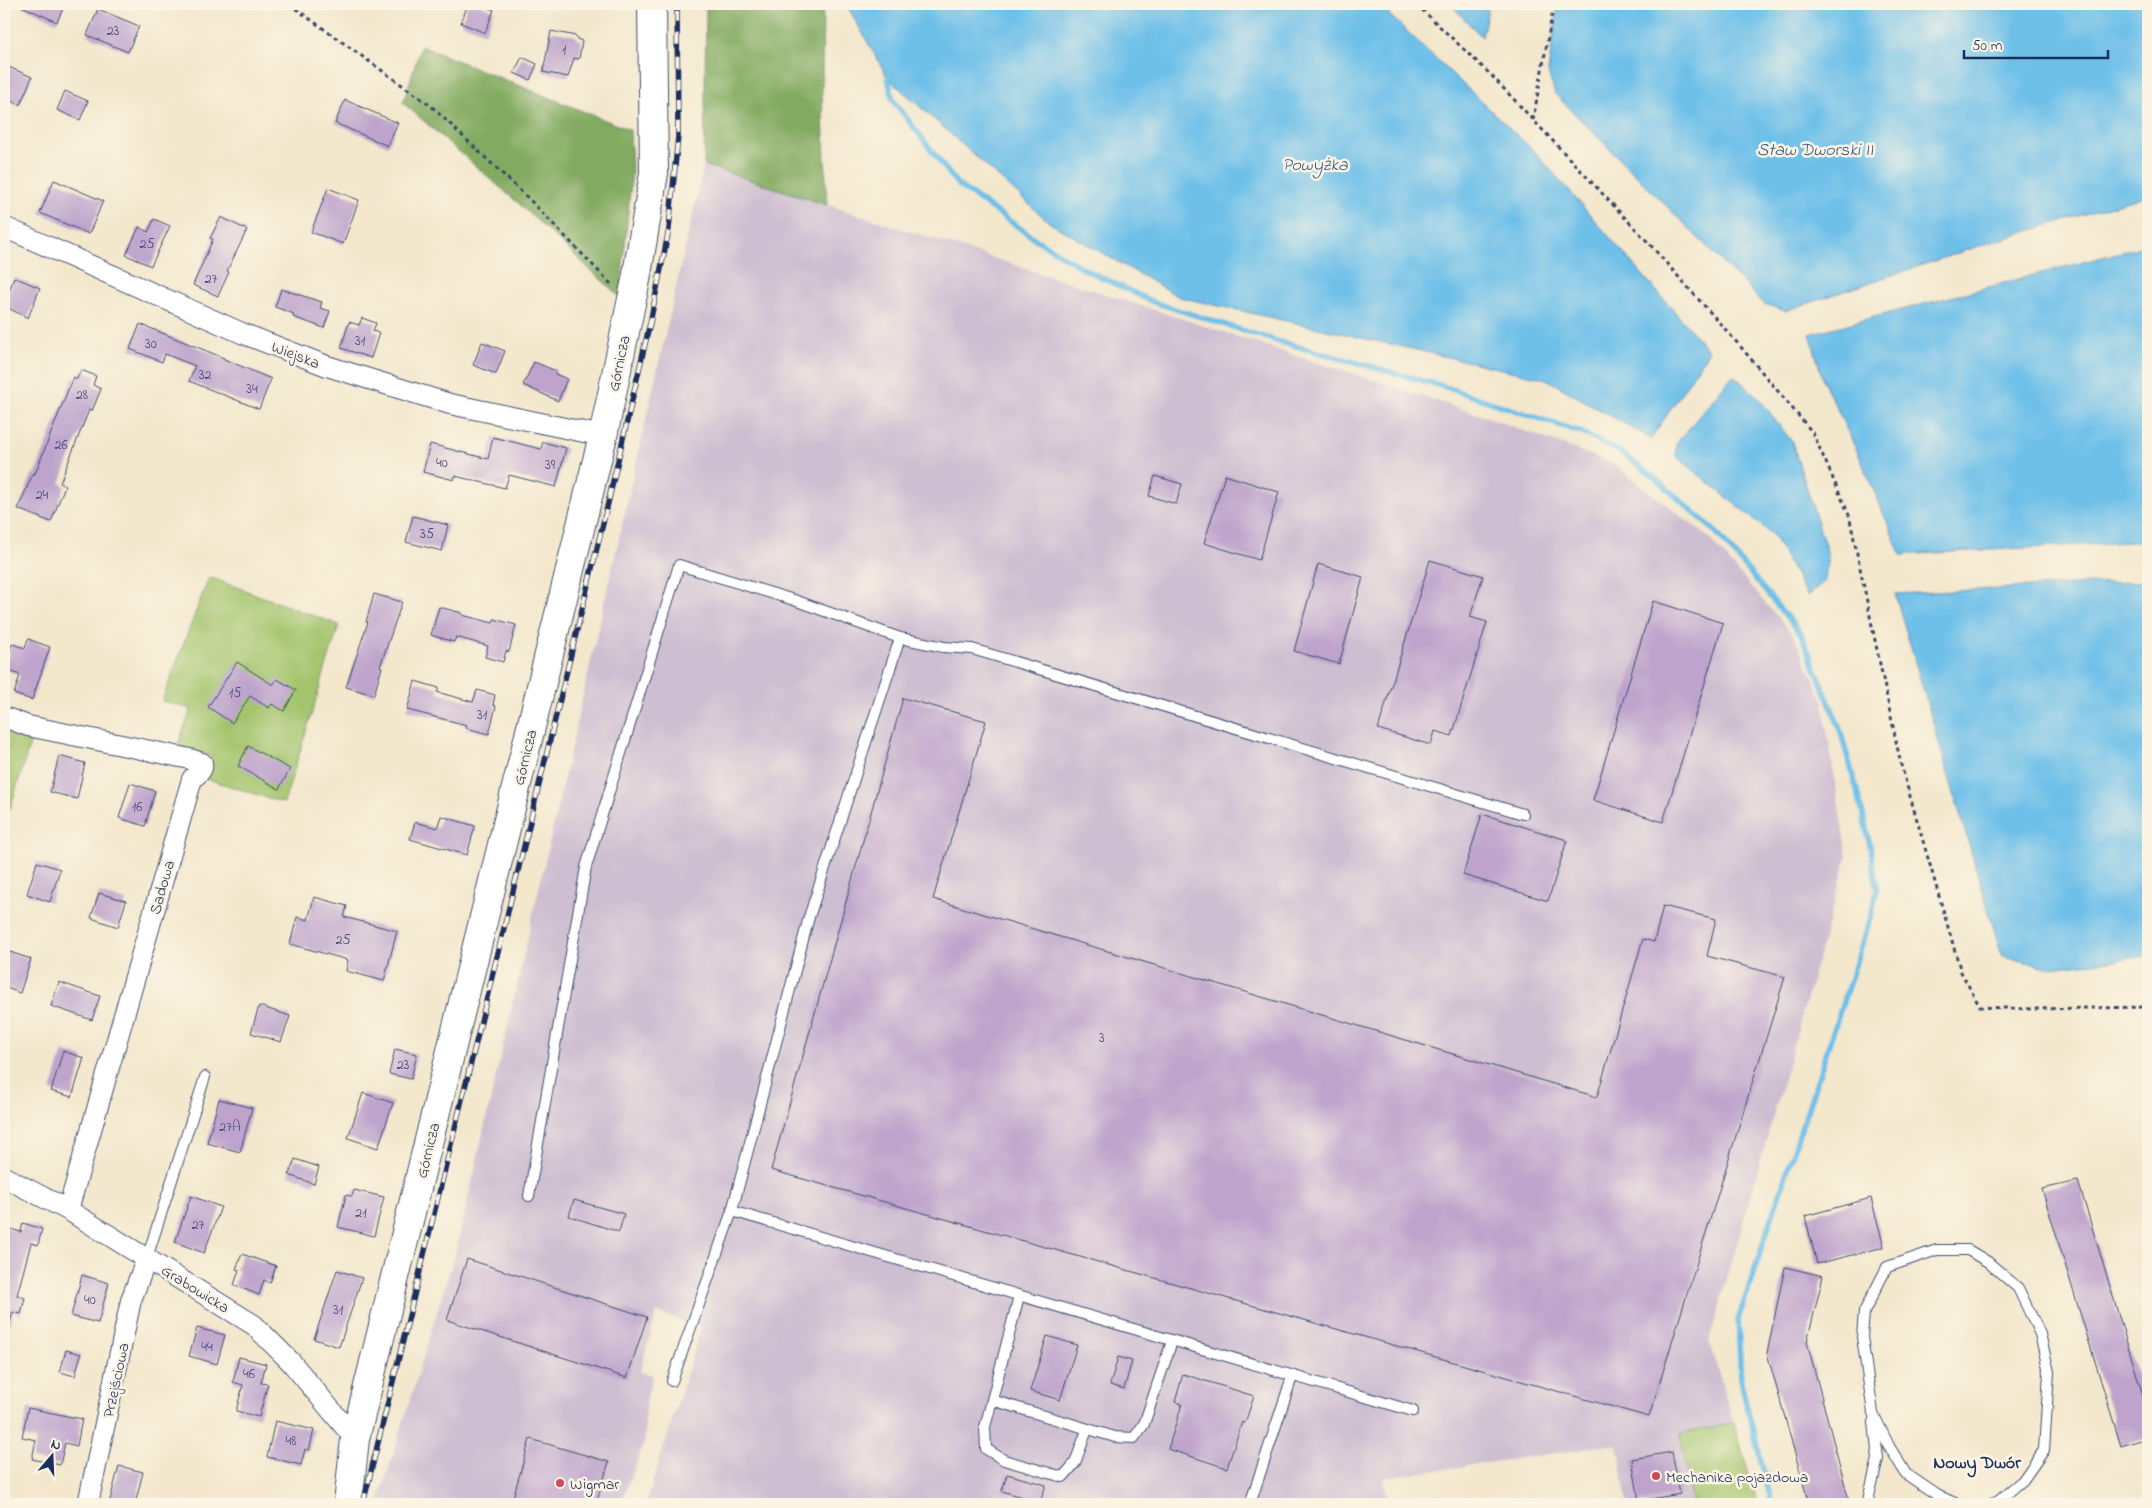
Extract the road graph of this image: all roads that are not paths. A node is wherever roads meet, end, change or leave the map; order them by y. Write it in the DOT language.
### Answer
graph roads {
  1 [pos="652,4"];
  2 [pos="4,227"];
  3 [pos="603,436"];
  4 [pos="900,638"];
  5 [pos="4,717"];
  6 [pos="1522,814"];
  7 [pos="205,1077"];
  8 [pos="4,1177"];
  9 [pos="529,1196"];
  10 [pos="68,1210"];
  11 [pos="732,1211"];
  12 [pos="147,1258"];
  13 [pos="1019,1296"];
  14 [pos="1172,1341"];
  15 [pos="1292,1377"];
  16 [pos="672,1381"];
  17 [pos="992,1400"];
  18 [pos="1413,1411"];
  19 [pos="1873,1414"];
  20 [pos="1087,1430"];
  21 [pos="356,1439"];
  22 [pos="88,1504"];
  23 [pos="348,1504"];
  24 [pos="1250,1504"];
  25 [pos="1867,1504"];
  26 [pos="1958,1504"];
  27 [pos="1991,1504"];
  1 -- 3 [label="street, Górnicza"];
  2 -- 3 [label="street, Wiejska"];
  3 -- 21 [label="street, Górnicza"];
  4 -- 6 [label="lane"];
  4 -- 9 [label="lane"];
  4 -- 11 [label="lane"];
  5 -- 10 [label="street, Sadowa"];
  7 -- 12 [label="lane"];
  8 -- 10 [label="street, Grabowicka"];
  10 -- 12 [label="street, Grabowicka"];
  11 -- 13 [label="lane"];
  11 -- 16 [label="lane"];
  12 -- 21 [label="street, Grabowicka"];
  12 -- 22 [label="street, Przejściowa"];
  13 -- 14 [label="lane"];
  13 -- 17 [label="lane"];
  14 -- 15 [label="lane"];
  14 -- 20 [label="lane"];
  15 -- 18 [label="lane"];
  15 -- 24 [label="lane"];
  17 -- 20 [label="lane"];
  17 -- 20 [label="lane"];
  19 -- 25 [label="lane"];
  19 -- 26 [label="lane"];
  19 -- 27 [label="lane"];
  21 -- 23 [label="street, Górnicza"];
}
